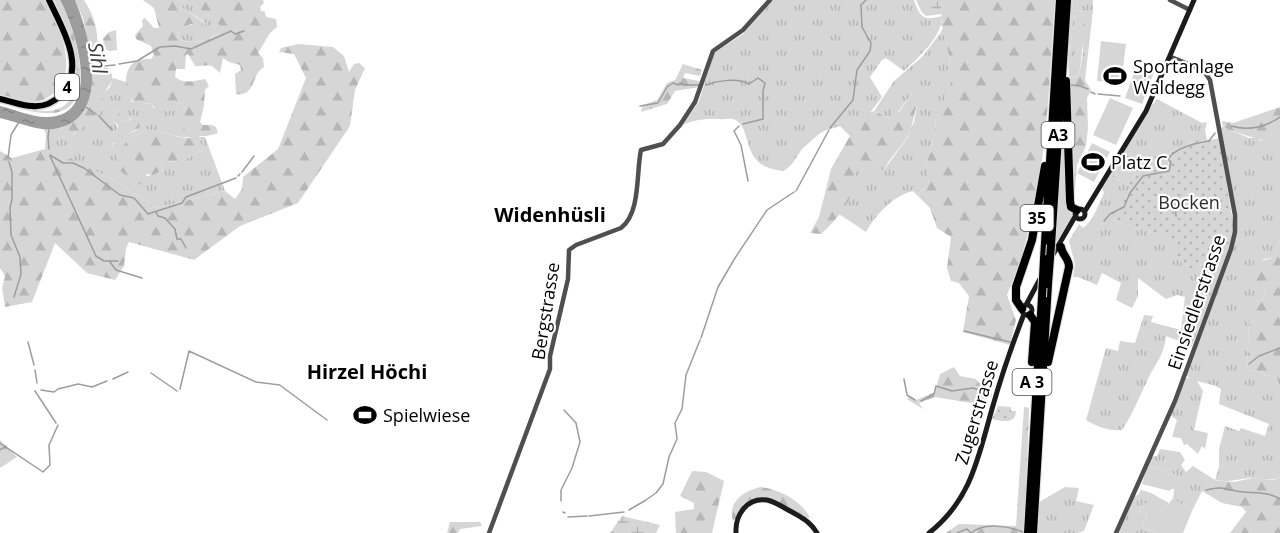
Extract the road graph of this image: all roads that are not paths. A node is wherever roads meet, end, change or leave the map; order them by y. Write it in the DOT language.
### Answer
graph roads {
  1 [pos="49,0"];
  2 [pos="770,0"];
  3 [pos="1060,0"];
  4 [pos="1066,0"];
  5 [pos="1170,0"];
  6 [pos="1194,0"];
  7 [pos="1190,10"];
  8 [pos="1065,26"];
  9 [pos="1171,57"];
  10 [pos="4,100"];
  11 [pos="1052,123"];
  12 [pos="1079,213"];
  13 [pos="1061,247"];
  14 [pos="1026,311"];
  15 [pos="1041,402"];
  16 [pos="1032,452"];
  17 [pos="489,533"];
  18 [pos="736,533"];
  19 [pos="817,533"];
  20 [pos="929,533"];
  21 [pos="1028,533"];
  22 [pos="1033,533"];
  23 [pos="1116,533"];
  1 -- 10 [label="main road, 4"];
  2 -- 17 [label="street, Bergstrasse"];
  3 -- 11 [label="highway, A3"];
  4 -- 8 [label="highway, A3"];
  5 -- 7 [label="street"];
  6 -- 7 [label="main road, Zugerstrasse"];
  7 -- 9 [label="main road, Zugerstrasse"];
  8 -- 12 [label="highway"];
  8 -- 15 [label="highway, A3, bridge"];
  9 -- 12 [label="main road, Zugerstrasse"];
  9 -- 23 [label="street, Einsiedlerstrasse"];
  11 -- 14 [label="highway, 35"];
  11 -- 16 [label="highway, A3, bridge"];
  12 -- 13 [label="main road, Zugerstrasse"];
  12 -- 14 [label="main road, Zugerstrasse"];
  13 -- 14 [label="main road, Zugerstrasse"];
  13 -- 15 [label="highway, 35"];
  14 -- 16 [label="highway, A 3"];
  14 -- 20 [label="main road, Zugerstrasse"];
  15 -- 22 [label="highway, A3"];
  16 -- 21 [label="highway, A3"];
  18 -- 19 [label="main road"];
}
